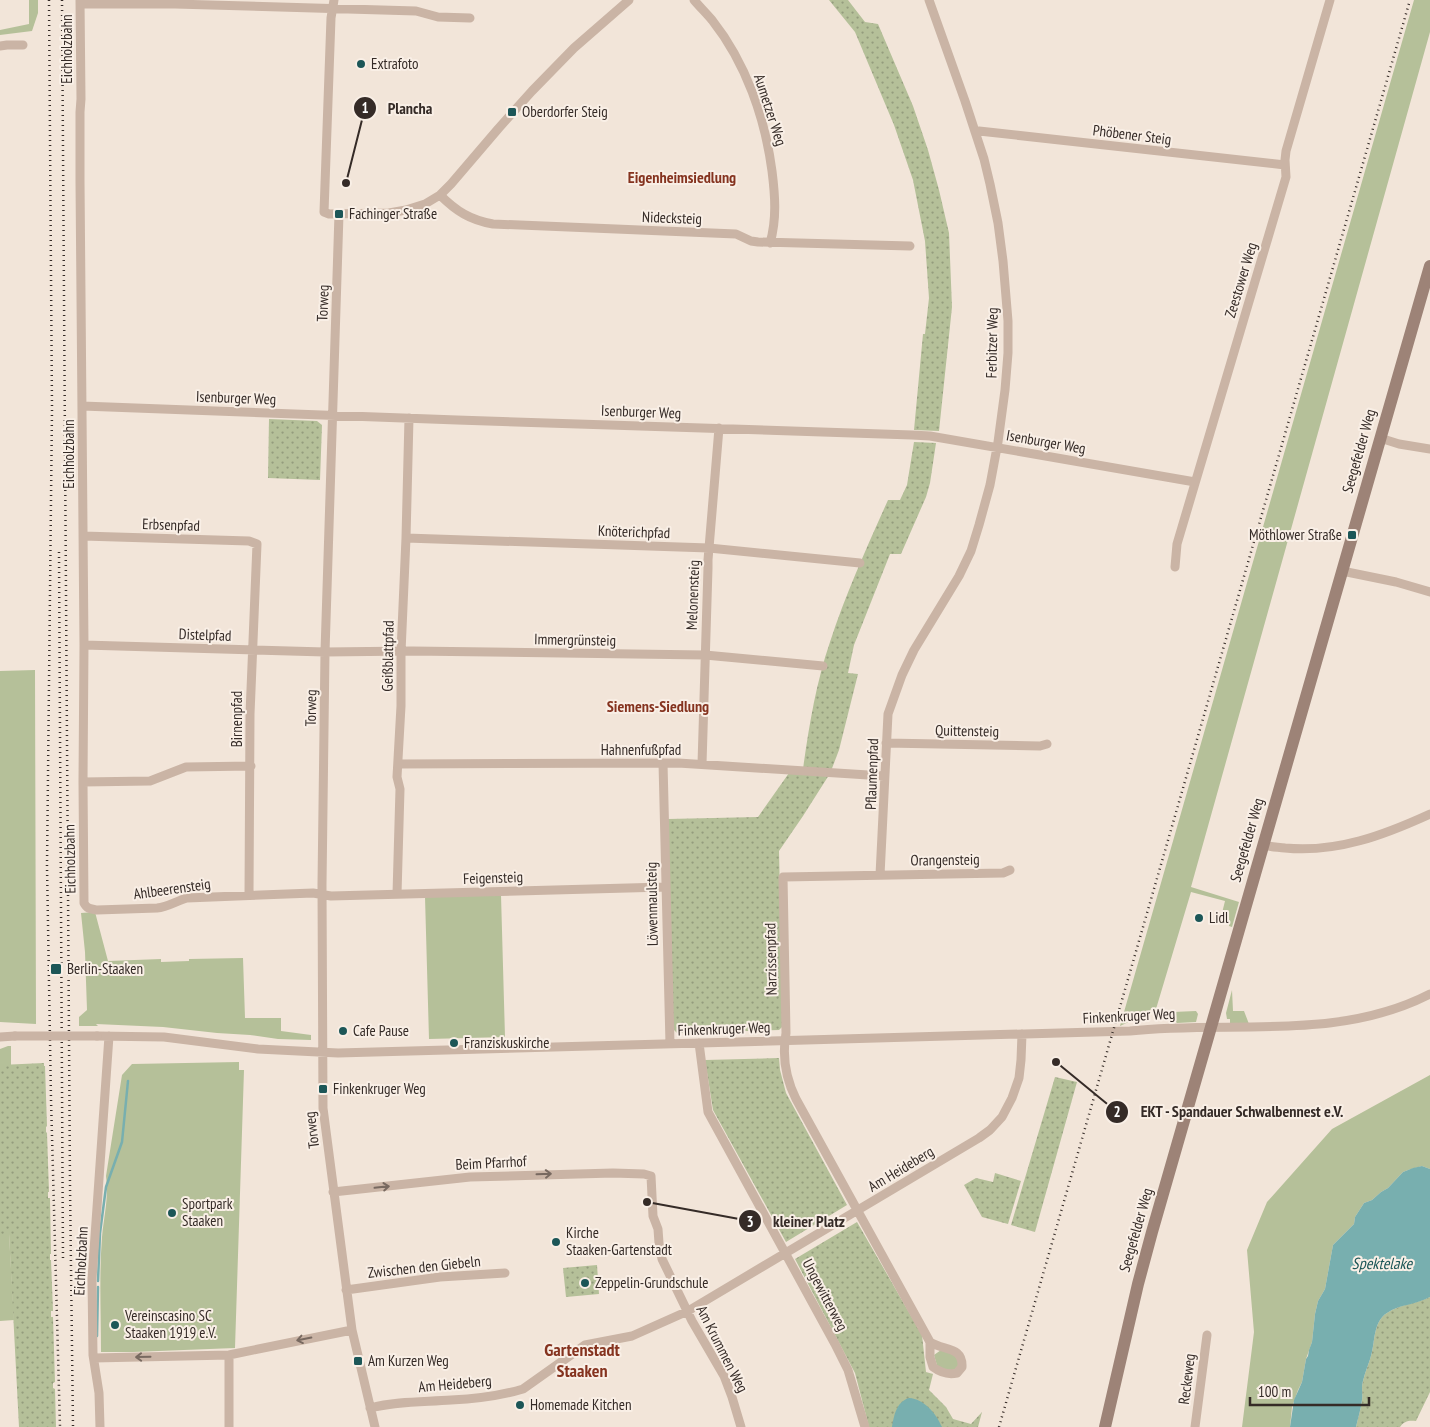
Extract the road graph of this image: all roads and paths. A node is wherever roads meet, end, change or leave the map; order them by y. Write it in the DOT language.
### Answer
graph roads {
  1 [pos="629,0"];
  2 [pos="694,0"];
  3 [pos="929,0"];
  4 [pos="1330,0"];
  5 [pos="80,2"];
  6 [pos="333,4"];
  7 [pos="470,18"];
  8 [pos="24,45"];
  9 [pos="0,46"];
  10 [pos="975,132"];
  11 [pos="1285,165"];
  12 [pos="440,195"];
  13 [pos="339,214"];
  14 [pos="770,243"];
  15 [pos="910,246"];
  16 [pos="1430,266"];
  17 [pos="1426,294"];
  18 [pos="82,406"];
  19 [pos="332,415"];
  20 [pos="408,418"];
  21 [pos="719,428"];
  22 [pos="1380,438"];
  23 [pos="997,448"];
  24 [pos="1430,449"];
  25 [pos="1195,482"];
  26 [pos="83,536"];
  27 [pos="406,538"];
  28 [pos="258,544"];
  29 [pos="708,548"];
  30 [pos="860,563"];
  31 [pos="1175,567"];
  32 [pos="1342,572"];
  33 [pos="1430,592"];
  34 [pos="84,645"];
  35 [pos="252,650"];
  36 [pos="326,652"];
  37 [pos="401,652"];
  38 [pos="705,655"];
  39 [pos="823,666"];
  40 [pos="902,675"];
  41 [pos="886,743"];
  42 [pos="1047,744"];
  43 [pos="663,763"];
  44 [pos="398,764"];
  45 [pos="702,764"];
  46 [pos="251,766"];
  47 [pos="884,776"];
  48 [pos="83,782"];
  49 [pos="1430,814"];
  50 [pos="1263,845"];
  51 [pos="1010,870"];
  52 [pos="880,876"];
  53 [pos="665,887"];
  54 [pos="397,894"];
  55 [pos="322,895"];
  56 [pos="250,896"];
  57 [pos="87,908"];
  58 [pos="1430,994"];
  59 [pos="1210,1028"];
  60 [pos="1022,1034"];
  61 [pos="109,1036"];
  62 [pos="0,1037"];
  63 [pos="785,1041"];
  64 [pos="699,1043"];
  65 [pos="670,1044"];
  66 [pos="322,1053"];
  67 [pos="651,1176"];
  68 [pos="333,1192"];
  69 [pos="858,1210"];
  70 [pos="786,1253"];
  71 [pos="505,1273"];
  72 [pos="346,1290"];
  73 [pos="688,1311"];
  74 [pos="352,1330"];
  75 [pos="1207,1335"];
  76 [pos="930,1342"];
  77 [pos="229,1355"];
  78 [pos="94,1358"];
  79 [pos="370,1408"];
  80 [pos="100,1427"];
  81 [pos="229,1427"];
  82 [pos="375,1427"];
  83 [pos="741,1427"];
  84 [pos="865,1427"];
  85 [pos="1105,1427"];
  86 [pos="1195,1427"];
  1 -- 12 [label="street"];
  2 -- 14 [label="street, Aumetzer Weg"];
  3 -- 10 [label="street, Ferbitzer Weg"];
  4 -- 11 [label="street, Zeestower Weg"];
  5 -- 6 [label="street"];
  5 -- 18 [label="street, Eichholzbahn"];
  6 -- 7 [label="street"];
  6 -- 13 [label="street"];
  8 -- 9 [label="street"];
  10 -- 11 [label="street, Phöbener Steig"];
  10 -- 23 [label="street, Ferbitzer Weg"];
  11 -- 25 [label="street, Zeestower Weg"];
  12 -- 13 [label="street"];
  12 -- 14 [label="street, Nidecksteig"];
  13 -- 19 [label="street, Torweg"];
  14 -- 15 [label="street, Nidecksteig"];
  16 -- 17 [label="street, Seegefelder Weg"];
  17 -- 22 [label="street, Seegefelder Weg"];
  18 -- 19 [label="street, Isenburger Weg"];
  18 -- 26 [label="street, Eichholzbahn"];
  19 -- 20 [label="street, Isenburger Weg"];
  19 -- 36 [label="street, Torweg"];
  20 -- 21 [label="street, Isenburger Weg"];
  20 -- 27 [label="street, Geißblattpfad"];
  21 -- 23 [label="street, Isenburger Weg"];
  21 -- 29 [label="street, Melonensteig"];
  22 -- 24 [label="street"];
  22 -- 32 [label="street, Seegefelder Weg"];
  23 -- 25 [label="street, Isenburger Weg"];
  23 -- 40 [label="street, Ferbitzer Weg"];
  25 -- 31 [label="street, Zeestower Weg"];
  26 -- 28 [label="street, Erbsenpfad"];
  26 -- 34 [label="street, Eichholzbahn"];
  27 -- 29 [label="street, Knöterichpfad"];
  27 -- 37 [label="street, Geißblattpfad"];
  28 -- 35 [label="street, Birnenpfad"];
  29 -- 30 [label="street, Knöterichpfad"];
  29 -- 38 [label="street, Melonensteig"];
  32 -- 33 [label="street"];
  32 -- 50 [label="street, Seegefelder Weg"];
  34 -- 35 [label="street, Distelpfad"];
  34 -- 48 [label="street, Eichholzbahn"];
  35 -- 36 [label="street, Distelpfad"];
  35 -- 46 [label="street, Birnenpfad"];
  36 -- 37 [label="street, Immergrünsteig"];
  36 -- 55 [label="street, Torweg"];
  37 -- 38 [label="street, Immergrünsteig"];
  37 -- 44 [label="street, Geißblattpfad"];
  38 -- 39 [label="street, Immergrünsteig"];
  38 -- 45 [label="street, Melonensteig"];
  40 -- 41 [label="street, Pflaumenpfad"];
  41 -- 42 [label="street, Quittensteig"];
  41 -- 47 [label="street, Pflaumenpfad"];
  43 -- 44 [label="street, Hahnenfußpfad"];
  43 -- 45 [label="street, Hahnenfußpfad"];
  43 -- 53 [label="street, Löwenmaulsteig"];
  44 -- 54 [label="street, Geißblattpfad"];
  45 -- 47 [label="street, Hahnenfußpfad"];
  46 -- 48 [label="street"];
  46 -- 56 [label="street, Birnenpfad"];
  47 -- 52 [label="street, Pflaumenpfad"];
  48 -- 57 [label="street, Eichholzbahn"];
  49 -- 50 [label="street"];
  50 -- 59 [label="street, Seegefelder Weg"];
  51 -- 52 [label="street, Orangensteig"];
  52 -- 63 [label="street, Narzissenpfad"];
  53 -- 54 [label="street, Feigensteig"];
  53 -- 65 [label="street, Löwenmaulsteig"];
  54 -- 55 [label="street, Feigensteig"];
  55 -- 56 [label="street, Ahlbeerensteig"];
  55 -- 66 [label="street, Torweg"];
  56 -- 57 [label="street, Ahlbeerensteig"];
  58 -- 59 [label="street, Finkenkruger Weg"];
  59 -- 60 [label="street, Finkenkruger Weg"];
  59 -- 85 [label="street, Seegefelder Weg"];
  60 -- 63 [label="street, Finkenkruger Weg"];
  60 -- 69 [label="street, Am Heideberg"];
  61 -- 62 [label="street, Finkenkruger Weg, bridge"];
  61 -- 66 [label="street, Finkenkruger Weg"];
  61 -- 78 [label="street, Eichholzbahn"];
  63 -- 64 [label="street, Finkenkruger Weg"];
  63 -- 69 [label="street"];
  64 -- 65 [label="street, Finkenkruger Weg"];
  64 -- 70 [label="street, Ungewitterweg"];
  65 -- 66 [label="street, Finkenkruger Weg"];
  66 -- 68 [label="street, Torweg"];
  68 -- 67 [label="street, Beim Pfarrhof, one-way"];
  67 -- 73 [label="street, Am Krummen Weg"];
  68 -- 72 [label="street, Torweg"];
  69 -- 70 [label="street, Am Heideberg"];
  69 -- 76 [label="street"];
  70 -- 73 [label="street, Am Heideberg"];
  70 -- 84 [label="street, Ungewitterweg"];
  71 -- 72 [label="street, Zwischen den Giebeln"];
  72 -- 74 [label="street, Torweg"];
  73 -- 79 [label="street, Am Heideberg"];
  73 -- 83 [label="street, Am Krummen Weg"];
  74 -- 77 [label="street, one-way"];
  74 -- 79 [label="street, Torweg"];
  75 -- 86 [label="street, Reckeweg"];
  77 -- 78 [label="street, one-way"];
  77 -- 81 [label="street"];
  78 -- 80 [label="street, Eichholzbahn"];
  79 -- 82 [label="street, Torweg"];
}
